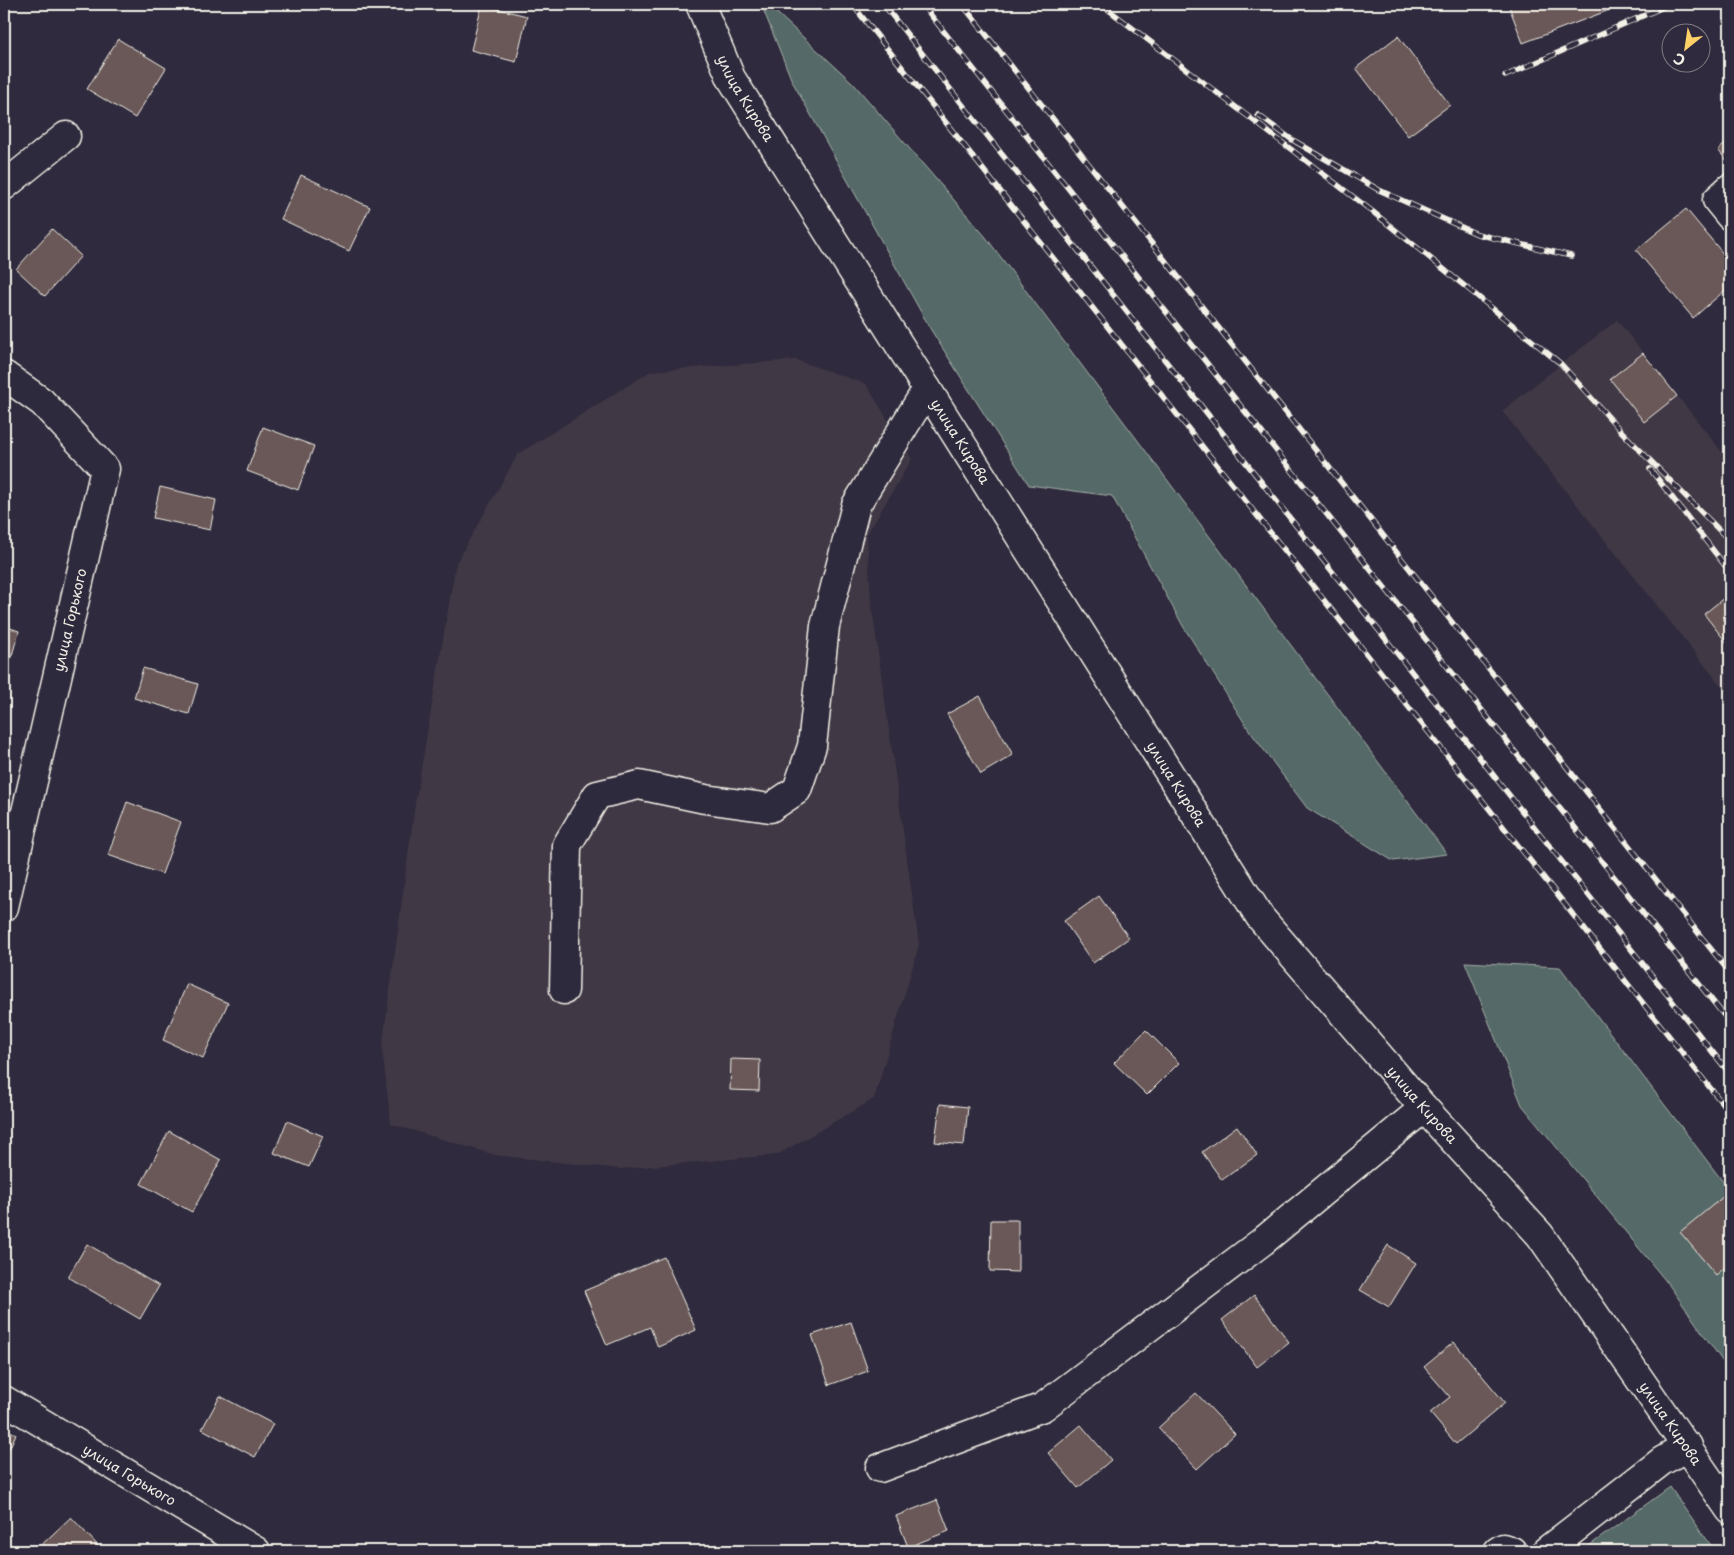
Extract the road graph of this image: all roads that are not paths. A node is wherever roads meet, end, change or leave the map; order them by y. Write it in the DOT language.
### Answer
graph roads {
  1 [pos="700,4"];
  2 [pos="66,136"];
  3 [pos="4,186"];
  4 [pos="1730,188"];
  5 [pos="1730,216"];
  6 [pos="4,375"];
  7 [pos="927,389"];
  8 [pos="4,907"];
  9 [pos="564,990"];
  10 [pos="1424,1108"];
  11 [pos="4,1400"];
  12 [pos="1688,1446"];
  13 [pos="880,1468"];
  14 [pos="1730,1510"];
  15 [pos="256,1551"];
  16 [pos="1498,1551"];
  17 [pos="1512,1551"];
  18 [pos="1546,1551"];
  1 -- 7 [label="street, улица Кирова"];
  2 -- 3 [label="street"];
  4 -- 5 [label="street"];
  6 -- 8 [label="street, улица Горького"];
  7 -- 9 [label="street"];
  7 -- 10 [label="street, улица Кирова"];
  10 -- 12 [label="street, улица Кирова"];
  10 -- 13 [label="street"];
  11 -- 15 [label="street, улица Горького"];
  12 -- 14 [label="street, улица Кирова"];
  12 -- 18 [label="street"];
  16 -- 17 [label="street"];
}
